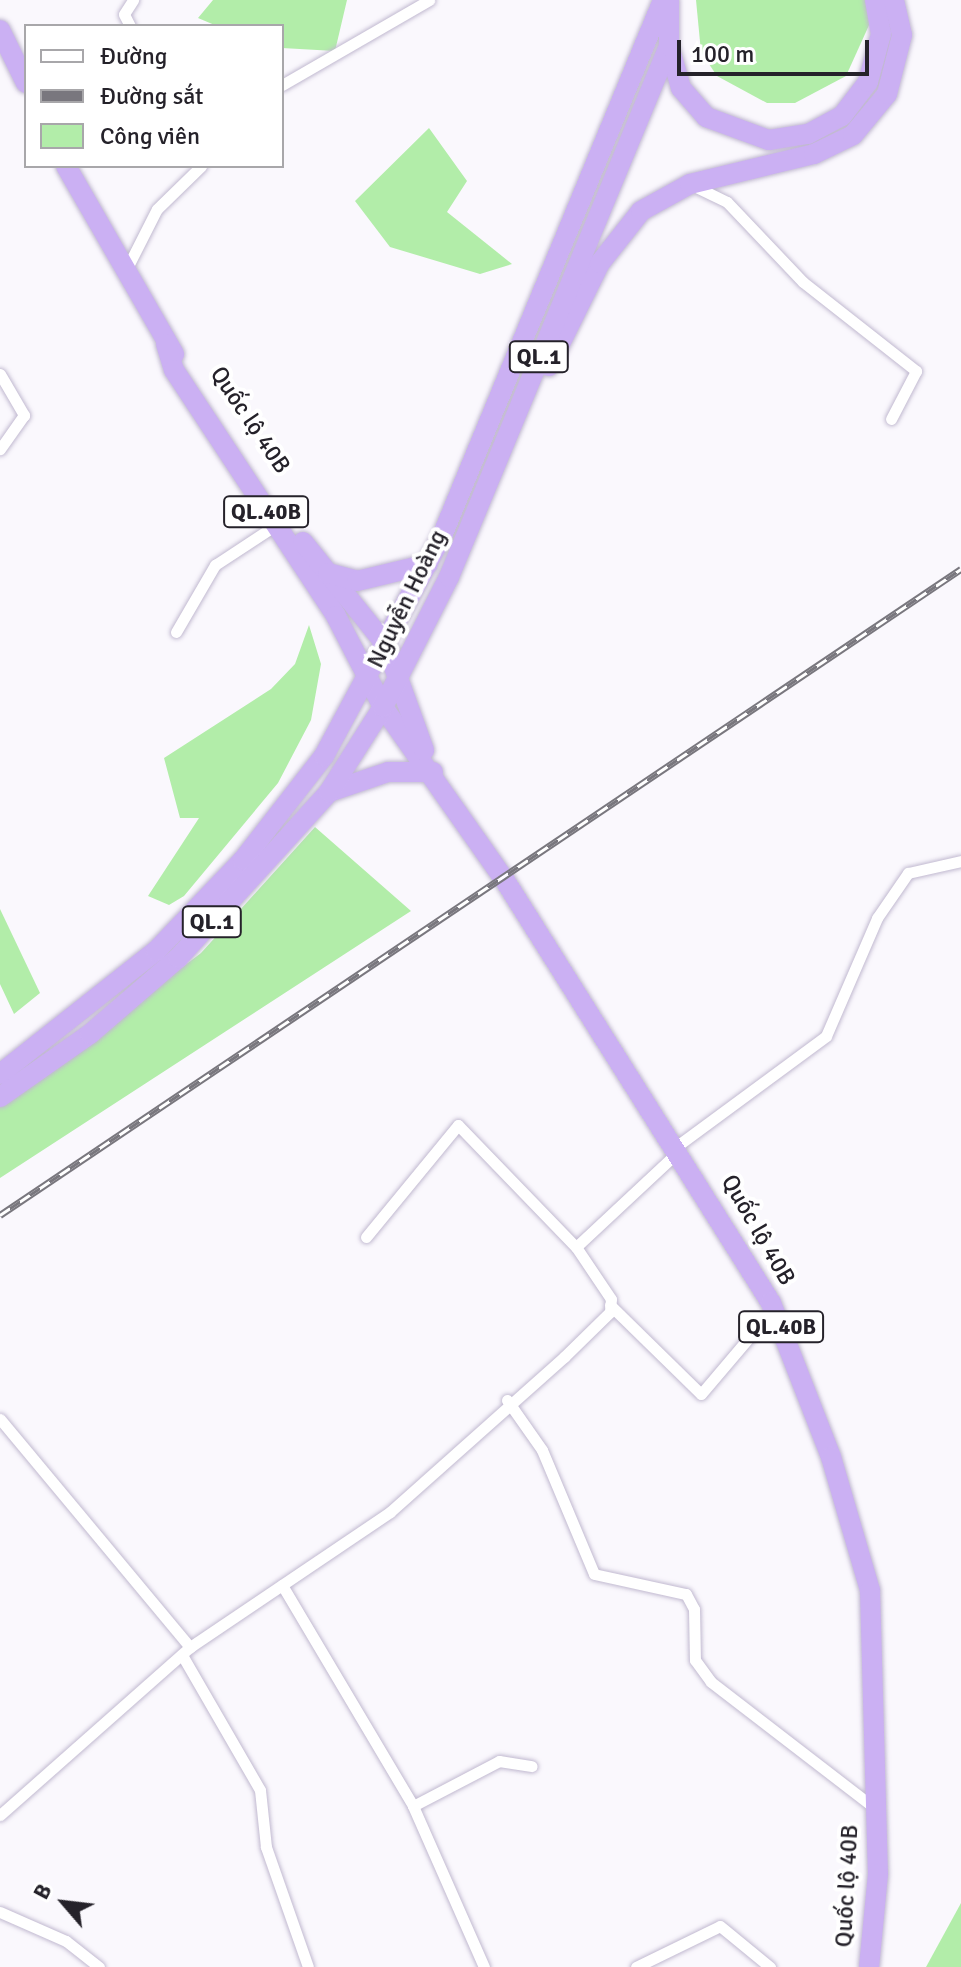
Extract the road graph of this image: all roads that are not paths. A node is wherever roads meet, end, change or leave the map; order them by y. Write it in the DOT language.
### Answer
graph roads {
  1 [pos="133,0"];
  2 [pos="429,0"];
  3 [pos="666,0"];
  4 [pos="875,0"];
  5 [pos="894,0"];
  6 [pos="129,24"];
  7 [pos="0,30"];
  8 [pos="669,46"];
  9 [pos="24,79"];
  10 [pos="284,84"];
  11 [pos="67,168"];
  12 [pos="199,168"];
  13 [pos="690,184"];
  14 [pos="125,271"];
  15 [pos="166,344"];
  16 [pos="0,374"];
  17 [pos="891,419"];
  18 [pos="0,449"];
  19 [pos="487,483"];
  20 [pos="276,525"];
  21 [pos="428,564"];
  22 [pos="328,573"];
  23 [pos="176,632"];
  24 [pos="386,645"];
  25 [pos="367,679"];
  26 [pos="398,679"];
  27 [pos="383,707"];
  28 [pos="433,772"];
  29 [pos="329,792"];
  30 [pos="961,861"];
  31 [pos="0,1074"];
  32 [pos="0,1097"];
  33 [pos="679,1148"];
  34 [pos="366,1237"];
  35 [pos="576,1247"];
  36 [pos="610,1305"];
  37 [pos="773,1309"];
  38 [pos="507,1400"];
  39 [pos="0,1419"];
  40 [pos="282,1585"];
  41 [pos="186,1651"];
  42 [pos="532,1766"];
  43 [pos="413,1806"];
  44 [pos="877,1810"];
  45 [pos="0,1815"];
  46 [pos="0,1912"];
  47 [pos="99,1967"];
  48 [pos="308,1967"];
  49 [pos="484,1967"];
  50 [pos="636,1967"];
  51 [pos="770,1967"];
  52 [pos="869,1967"];
  1 -- 6 [label="street"];
  2 -- 10 [label="street"];
  3 -- 8 [label="highway, Nguyễn Hoàng / QL.1"];
  3 -- 21 [label="highway, Nguyễn Hoàng / QL.1"];
  4 -- 8 [label="highway"];
  5 -- 13 [label="highway"];
  7 -- 9 [label="highway"];
  8 -- 19 [label="highway, Nguyễn Hoàng / QL.1"];
  11 -- 14 [label="highway, Quốc lộ 40B / QL.40B"];
  12 -- 14 [label="street"];
  13 -- 17 [label="street"];
  13 -- 19 [label="highway"];
  14 -- 15 [label="highway, Quốc lộ 40B / QL.40B"];
  15 -- 20 [label="highway, Quốc lộ 40B / QL.40B"];
  15 -- 22 [label="highway, Quốc lộ 40B / QL.40B"];
  16 -- 18 [label="street"];
  19 -- 26 [label="highway, Nguyễn Hoàng / QL.1"];
  20 -- 23 [label="street"];
  20 -- 25 [label="highway, Quốc lộ 40B / QL.40B"];
  21 -- 22 [label="highway"];
  21 -- 24 [label="highway, Nguyễn Hoàng / QL.1"];
  22 -- 24 [label="highway, Quốc lộ 40B / QL.40B"];
  24 -- 25 [label="highway, Nguyễn Hoàng / QL.1"];
  24 -- 26 [label="highway, Quốc lộ 40B / QL.40B"];
  25 -- 27 [label="highway, Quốc lộ 40B"];
  25 -- 31 [label="highway, Nguyễn Hoàng / QL.1"];
  26 -- 27 [label="highway, Nguyễn Hoàng / QL.1"];
  26 -- 28 [label="highway, Quốc lộ 40B / QL.40B"];
  27 -- 28 [label="highway, Quốc lộ 40B / QL.40B"];
  27 -- 29 [label="highway, Nguyễn Hoàng / QL.1"];
  28 -- 29 [label="highway"];
  28 -- 33 [label="highway, Quốc lộ 40B / QL.40B"];
  29 -- 32 [label="highway, Nguyễn Hoàng / QL.1"];
  30 -- 33 [label="street"];
  33 -- 35 [label="street"];
  33 -- 37 [label="highway, Quốc lộ 40B / QL.40B"];
  34 -- 35 [label="street"];
  35 -- 36 [label="street"];
  36 -- 37 [label="street"];
  36 -- 38 [label="street"];
  37 -- 44 [label="highway, Quốc lộ 40B / QL.40B"];
  38 -- 40 [label="street"];
  38 -- 44 [label="street"];
  39 -- 41 [label="street"];
  40 -- 41 [label="street"];
  40 -- 43 [label="street"];
  41 -- 45 [label="street"];
  41 -- 48 [label="street"];
  42 -- 43 [label="street"];
  43 -- 49 [label="street"];
  44 -- 52 [label="highway, Quốc lộ 40B / QL.40B"];
  46 -- 47 [label="street"];
  50 -- 51 [label="street"];
}
